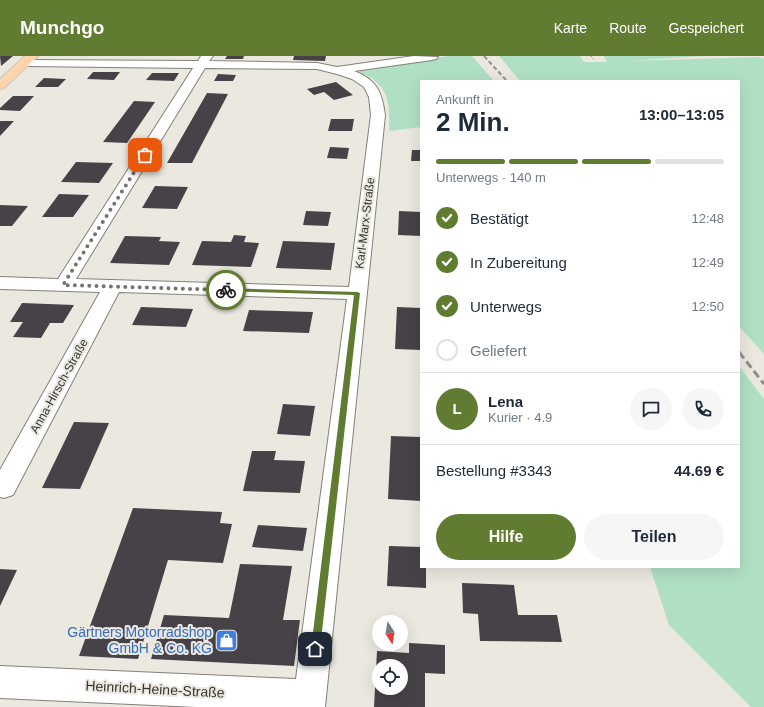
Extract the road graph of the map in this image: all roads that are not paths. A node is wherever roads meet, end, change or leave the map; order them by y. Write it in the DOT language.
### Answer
graph roads {
  1 [pos="432,57"];
  2 [pos="29,59"];
  3 [pos="205,60"];
  4 [pos="337,70"];
  5 [pos="0,85"];
  6 [pos="0,283"];
  7 [pos="63,285"];
  8 [pos="113,286"];
  9 [pos="357,293"];
  10 [pos="4,487"];
  11 [pos="0,682"];
  12 [pos="309,701"];
  1 -- 4 [label="street"];
  2 -- 3 [label="street, Karl-Marx-Straße"];
  2 -- 5 [label="main road"];
  3 -- 4 [label="street, Karl-Marx-Straße"];
  3 -- 7 [label="street"];
  4 -- 9 [label="street, Karl-Marx-Straße"];
  6 -- 7 [label="street"];
  7 -- 8 [label="street"];
  8 -- 9 [label="street"];
  8 -- 10 [label="street, Anna-Hirsch-Straße"];
  9 -- 12 [label="street, Karl-Marx-Straße"];
  11 -- 12 [label="street, Heinrich-Heine-Straße"];
}
